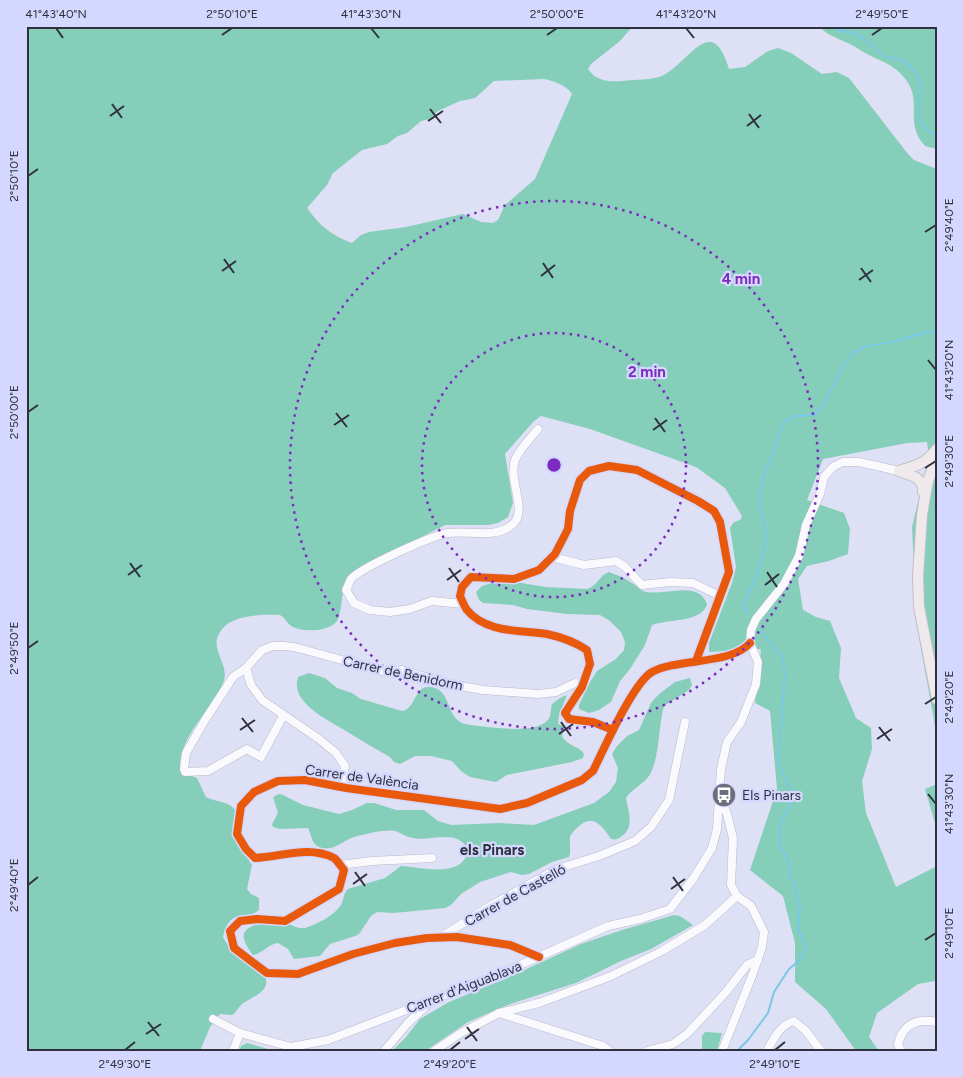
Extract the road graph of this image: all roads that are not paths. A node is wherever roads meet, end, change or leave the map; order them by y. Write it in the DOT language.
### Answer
graph roads {
  1 [pos="538,430"];
  2 [pos="937,449"];
  3 [pos="937,457"];
  4 [pos="899,470"];
  5 [pos="926,472"];
  6 [pos="552,557"];
  7 [pos="720,596"];
  8 [pos="464,604"];
  9 [pos="922,614"];
  10 [pos="750,644"];
  11 [pos="696,661"];
  12 [pos="246,668"];
  13 [pos="583,684"];
  14 [pos="937,699"];
  15 [pos="283,716"];
  16 [pos="685,722"];
  17 [pos="613,730"];
  18 [pos="342,787"];
  19 [pos="720,797"];
  20 [pos="432,858"];
  21 [pos="340,865"];
  22 [pos="737,896"];
  23 [pos="440,938"];
  24 [pos="539,957"];
  25 [pos="758,960"];
  26 [pos="434,999"];
  27 [pos="499,1013"];
  28 [pos="213,1019"];
  29 [pos="937,1022"];
  30 [pos="240,1033"];
  31 [pos="233,1051"];
  32 [pos="384,1051"];
  33 [pos="434,1051"];
  34 [pos="610,1051"];
  35 [pos="647,1051"];
  36 [pos="722,1051"];
  37 [pos="767,1051"];
  38 [pos="821,1051"];
  39 [pos="901,1051"];
  1 -- 8 [label="street"];
  2 -- 5 [label="main road"];
  3 -- 5 [label="main road"];
  4 -- 5 [label="main road"];
  4 -- 10 [label="street"];
  5 -- 9 [label="main road"];
  5 -- 9 [label="main road"];
  6 -- 7 [label="street"];
  6 -- 7 [label="street"];
  6 -- 8 [label="street"];
  7 -- 11 [label="street"];
  8 -- 13 [label="street"];
  9 -- 14 [label="main road"];
  10 -- 11 [label="street, Carrer de València"];
  10 -- 19 [label="street, Carrer d'Aiguablava"];
  11 -- 17 [label="street, Carrer de València"];
  12 -- 13 [label="street, Carrer de Benidorm"];
  12 -- 15 [label="street"];
  12 -- 15 [label="street, Carrer de Benidorm"];
  13 -- 17 [label="street"];
  15 -- 18 [label="street"];
  16 -- 23 [label="street, Carrer de Castelló"];
  17 -- 18 [label="street, Carrer de València"];
  18 -- 21 [label="street, Carrer de València"];
  19 -- 22 [label="street"];
  19 -- 24 [label="street, Carrer d'Aiguablava"];
  20 -- 21 [label="street"];
  21 -- 23 [label="street"];
  22 -- 25 [label="street"];
  22 -- 27 [label="street"];
  23 -- 24 [label="street"];
  24 -- 26 [label="street, Carrer d'Aiguablava"];
  25 -- 35 [label="street"];
  25 -- 36 [label="street"];
  26 -- 30 [label="street, Carrer d'Aiguablava"];
  26 -- 32 [label="street"];
  27 -- 33 [label="street"];
  27 -- 34 [label="street"];
  28 -- 30 [label="street, Carrer d'Aiguablava"];
  29 -- 39 [label="street"];
  30 -- 31 [label="street"];
  37 -- 38 [label="street"];
}
